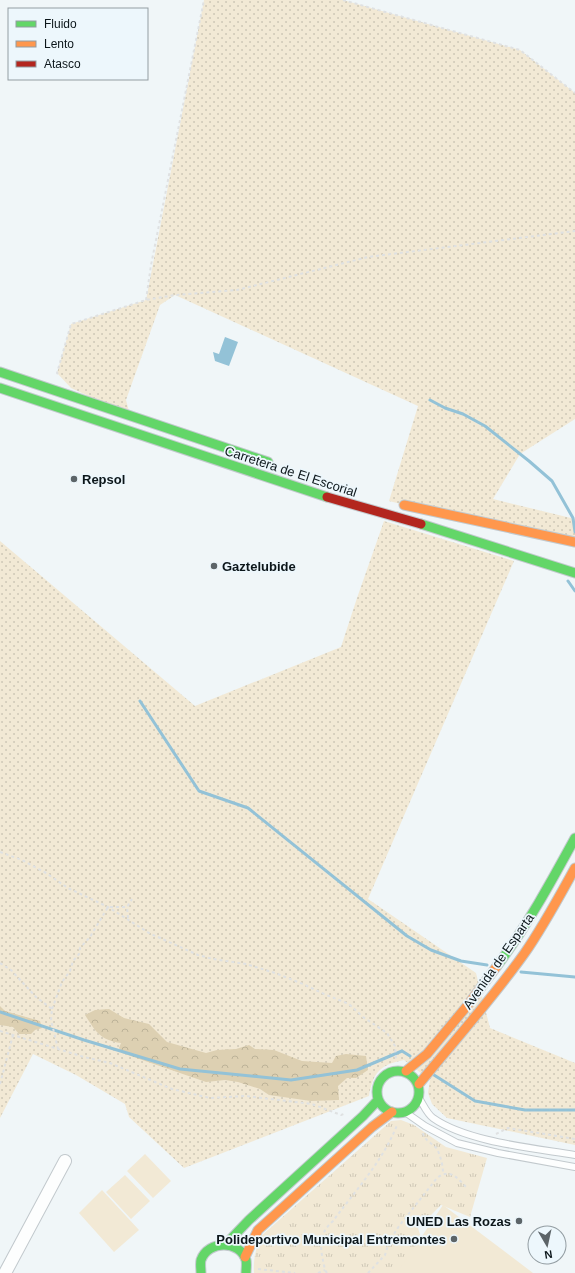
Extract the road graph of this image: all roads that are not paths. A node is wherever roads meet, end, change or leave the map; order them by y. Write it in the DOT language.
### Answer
graph roads {
  1 [pos="0,372"];
  2 [pos="0,388"];
  3 [pos="279,465"];
  4 [pos="395,503"];
  5 [pos="575,542"];
  6 [pos="575,573"];
  7 [pos="575,838"];
  8 [pos="575,868"];
  9 [pos="401,1071"];
  10 [pos="418,1084"];
  11 [pos="419,1098"];
  12 [pos="378,1100"];
  13 [pos="399,1112"];
  14 [pos="575,1155"];
  15 [pos="64,1161"];
  16 [pos="575,1167"];
  17 [pos="226,1244"];
  18 [pos="245,1257"];
  19 [pos="247,1270"];
  20 [pos="201,1272"];
  21 [pos="5,1273"];
  1 -- 3 [label="main road, Carretera de El Escorial"];
  2 -- 6 [label="main road, Carretera de El Escorial"];
  4 -- 5 [label="main road"];
  7 -- 9 [label="main road, Avenida de Esparta"];
  8 -- 10 [label="main road, Avenida de Esparta"];
  9 -- 10 [label="main road"];
  9 -- 12 [label="main road"];
  10 -- 11 [label="main road"];
  11 -- 13 [label="main road"];
  11 -- 14 [label="lane"];
  12 -- 13 [label="main road"];
  12 -- 17 [label="main road"];
  13 -- 16 [label="lane"];
  13 -- 18 [label="main road"];
  15 -- 21 [label="street"];
  17 -- 18 [label="main road"];
  17 -- 20 [label="main road"];
  18 -- 19 [label="main road"];
}
